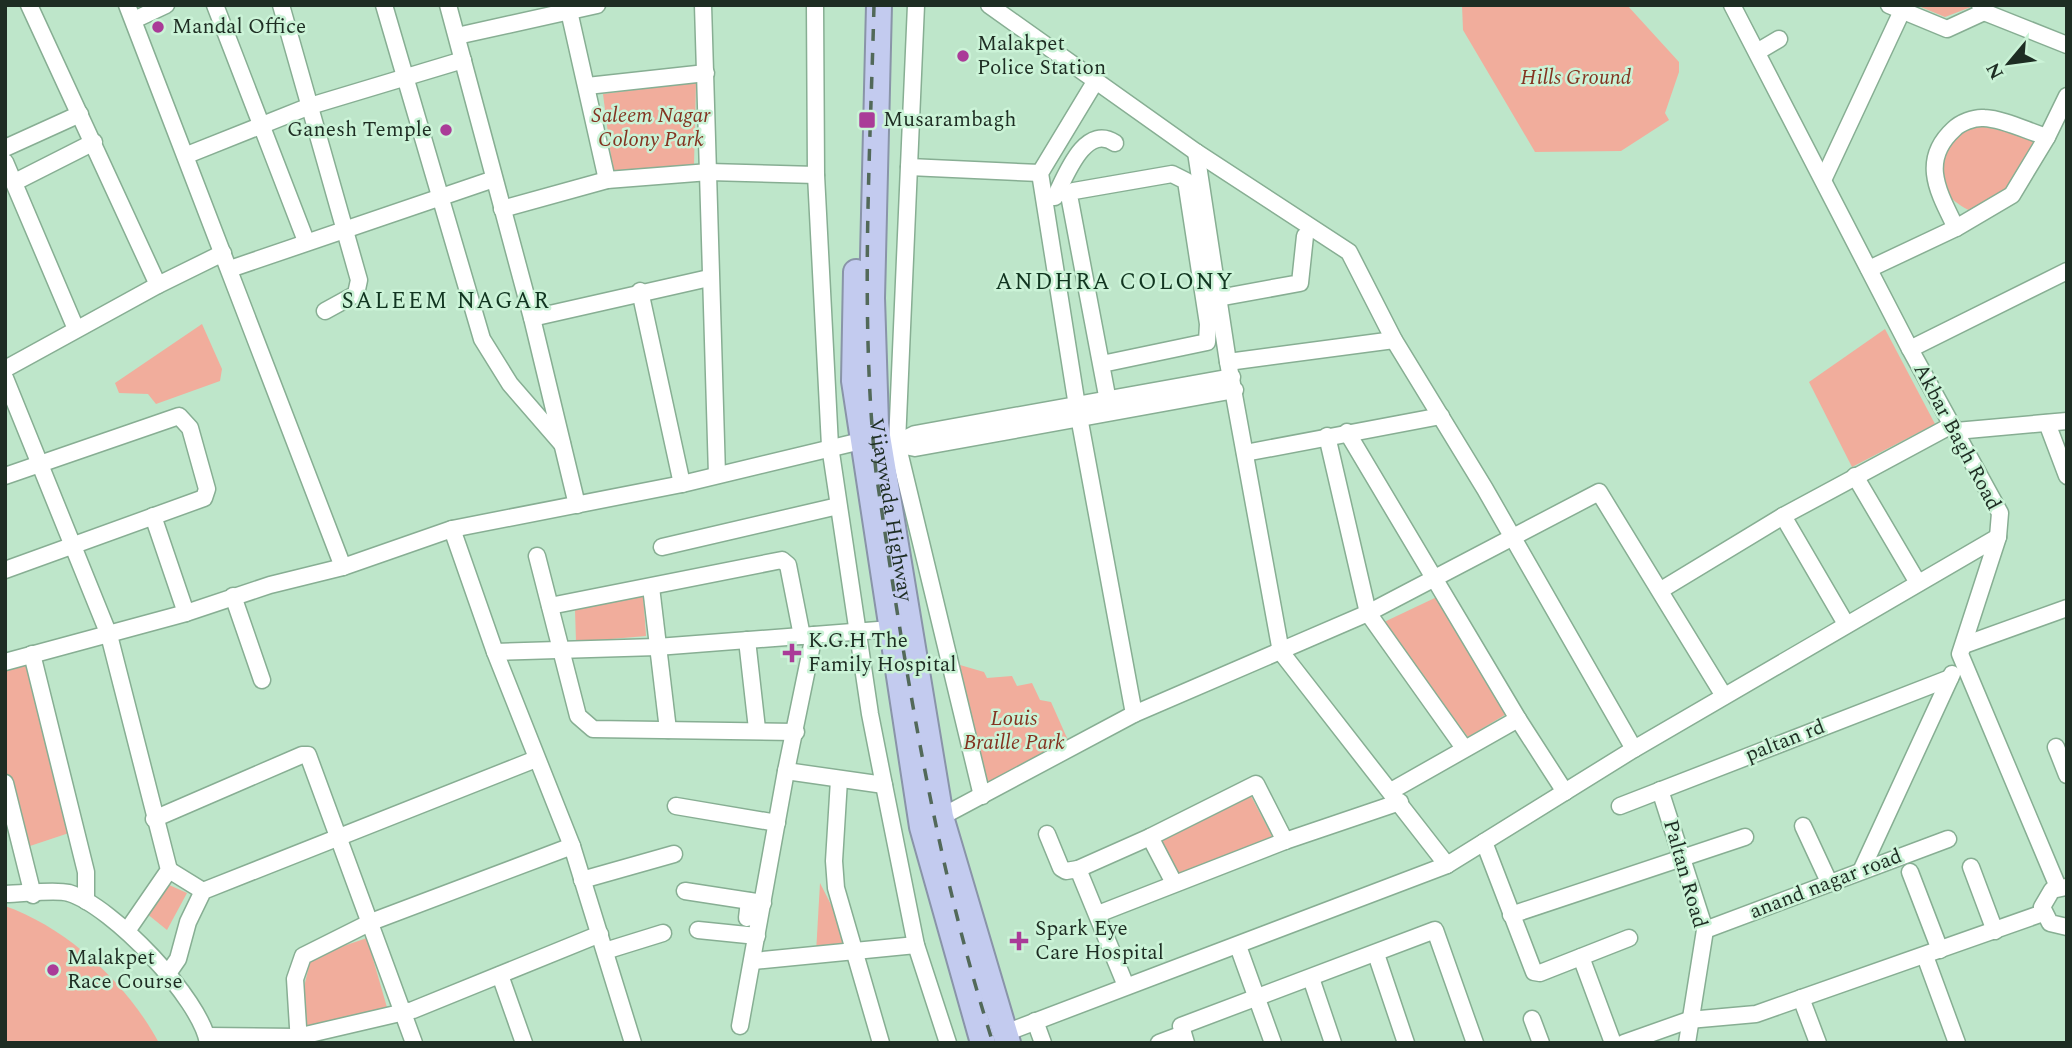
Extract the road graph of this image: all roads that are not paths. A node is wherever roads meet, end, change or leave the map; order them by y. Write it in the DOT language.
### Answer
graph roads {
  1 [pos="29,5"];
  2 [pos="166,5"];
  3 [pos="215,5"];
  4 [pos="281,5"];
  5 [pos="384,5"];
  6 [pos="448,5"];
  7 [pos="597,5"];
  8 [pos="703,5"];
  9 [pos="815,5"];
  10 [pos="865,5"];
  11 [pos="879,5"];
  12 [pos="930,5"];
  13 [pos="989,5"];
  14 [pos="1732,5"];
  15 [pos="1896,8"];
  16 [pos="1982,9"];
  17 [pos="916,10"];
  18 [pos="569,11"];
  19 [pos="131,13"];
  20 [pos="457,36"];
  21 [pos="1779,39"];
  22 [pos="2067,45"];
  23 [pos="1757,52"];
  24 [pos="463,60"];
  25 [pos="706,73"];
  26 [pos="404,76"];
  27 [pos="1095,82"];
  28 [pos="587,86"];
  29 [pos="2067,96"];
  30 [pos="310,106"];
  31 [pos="80,114"];
  32 [pos="260,125"];
  33 [pos="2047,137"];
  34 [pos="94,142"];
  35 [pos="1115,143"];
  36 [pos="5,148"];
  37 [pos="1196,152"];
  38 [pos="187,155"];
  39 [pos="5,162"];
  40 [pos="909,167"];
  41 [pos="709,172"];
  42 [pos="1040,173"];
  43 [pos="816,175"];
  44 [pos="494,178"];
  45 [pos="1824,178"];
  46 [pos="607,180"];
  47 [pos="15,182"];
  48 [pos="440,197"];
  49 [pos="1056,197"];
  50 [pos="502,209"];
  51 [pos="344,228"];
  52 [pos="1956,228"];
  53 [pos="1305,236"];
  54 [pos="306,241"];
  55 [pos="223,253"];
  56 [pos="230,269"];
  57 [pos="1869,269"];
  58 [pos="2067,271"];
  59 [pos="709,278"];
  60 [pos="158,285"];
  61 [pos="640,291"];
  62 [pos="1218,298"];
  63 [pos="325,311"];
  64 [pos="531,318"];
  65 [pos="76,329"];
  66 [pos="864,338"];
  67 [pos="1394,340"];
  68 [pos="1910,349"];
  69 [pos="1102,364"];
  70 [pos="5,369"];
  71 [pos="1232,376"];
  72 [pos="5,378"];
  73 [pos="1108,401"];
  74 [pos="1078,412"];
  75 [pos="1441,416"];
  76 [pos="2067,421"];
  77 [pos="2047,423"];
  78 [pos="1954,428"];
  79 [pos="1347,432"];
  80 [pos="1327,436"];
  81 [pos="879,442"];
  82 [pos="564,446"];
  83 [pos="830,446"];
  84 [pos="1245,453"];
  85 [pos="39,464"];
  86 [pos="717,475"];
  87 [pos="5,476"];
  88 [pos="1856,476"];
  89 [pos="2067,476"];
  90 [pos="682,484"];
  91 [pos="577,505"];
  92 [pos="838,506"];
  93 [pos="153,516"];
  94 [pos="1783,516"];
  95 [pos="452,529"];
  96 [pos="1513,537"];
  97 [pos="1998,537"];
  98 [pos="74,547"];
  99 [pos="662,547"];
  100 [pos="537,556"];
  101 [pos="342,567"];
  102 [pos="5,570"];
  103 [pos="1434,579"];
  104 [pos="1918,583"];
  105 [pos="651,587"];
  106 [pos="1661,590"];
  107 [pos="233,596"];
  108 [pos="550,606"];
  109 [pos="2067,608"];
  110 [pos="186,613"];
  111 [pos="1368,613"];
  112 [pos="1846,624"];
  113 [pos="891,629"];
  114 [pos="860,632"];
  115 [pos="109,635"];
  116 [pos="808,636"];
  117 [pos="747,640"];
  118 [pos="657,647"];
  119 [pos="1962,649"];
  120 [pos="564,650"];
  121 [pos="495,652"];
  122 [pos="1281,652"];
  123 [pos="33,654"];
  124 [pos="5,662"];
  125 [pos="1950,678"];
  126 [pos="262,680"];
  127 [pos="1724,696"];
  128 [pos="1134,714"];
  129 [pos="1518,719"];
  130 [pos="757,729"];
  131 [pos="668,730"];
  132 [pos="796,732"];
  133 [pos="2056,747"];
  134 [pos="1464,748"];
  135 [pos="1634,749"];
  136 [pos="536,759"];
  137 [pos="786,771"];
  138 [pos="2067,775"];
  139 [pos="839,780"];
  140 [pos="5,783"];
  141 [pos="884,785"];
  142 [pos="1660,790"];
  143 [pos="1565,792"];
  144 [pos="982,796"];
  145 [pos="1395,797"];
  146 [pos="676,806"];
  147 [pos="1620,806"];
  148 [pos="941,817"];
  149 [pos="154,819"];
  150 [pos="777,823"];
  151 [pos="1803,826"];
  152 [pos="1047,834"];
  153 [pos="1150,837"];
  154 [pos="1745,837"];
  155 [pos="341,839"];
  156 [pos="1948,839"];
  157 [pos="1285,841"];
  158 [pos="1484,842"];
  159 [pos="572,846"];
  160 [pos="674,854"];
  161 [pos="1682,860"];
  162 [pos="1447,865"];
  163 [pos="1971,867"];
  164 [pos="1078,869"];
  165 [pos="1862,869"];
  166 [pos="169,870"];
  167 [pos="1910,872"];
  168 [pos="582,880"];
  169 [pos="1829,882"];
  170 [pos="1174,883"];
  171 [pos="2062,887"];
  172 [pos="203,891"];
  173 [pos="685,891"];
  174 [pos="5,894"];
  175 [pos="33,895"];
  176 [pos="86,901"];
  177 [pos="756,902"];
  178 [pos="2043,913"];
  179 [pos="1098,914"];
  180 [pos="1511,915"];
  181 [pos="371,922"];
  182 [pos="2067,927"];
  183 [pos="698,930"];
  184 [pos="1705,930"];
  185 [pos="127,931"];
  186 [pos="1995,931"];
  187 [pos="663,933"];
  188 [pos="600,934"];
  189 [pos="747,934"];
  190 [pos="1629,938"];
  191 [pos="916,945"];
  192 [pos="1238,946"];
  193 [pos="605,951"];
  194 [pos="856,951"];
  195 [pos="1932,953"];
  196 [pos="1376,954"];
  197 [pos="1581,957"];
  198 [pos="753,961"];
  199 [pos="169,972"];
  200 [pos="500,975"];
  201 [pos="1311,978"];
  202 [pos="1126,986"];
  203 [pos="1256,998"];
  204 [pos="1801,998"];
  205 [pos="404,1012"];
  206 [pos="1532,1019"];
  207 [pos="1035,1021"];
  208 [pos="740,1026"];
  209 [pos="1689,1035"];
  210 [pos="1184,1038"];
  211 [pos="207,1040"];
  212 [pos="298,1040"];
  213 [pos="991,1041"];
  214 [pos="414,1043"];
  215 [pos="524,1043"];
  216 [pos="633,1043"];
  217 [pos="881,1043"];
  218 [pos="948,1043"];
  219 [pos="1043,1043"];
  220 [pos="1159,1043"];
  221 [pos="1273,1043"];
  222 [pos="1333,1043"];
  223 [pos="1406,1043"];
  224 [pos="1475,1043"];
  225 [pos="1541,1043"];
  226 [pos="1613,1043"];
  227 [pos="1624,1043"];
  228 [pos="1818,1043"];
  229 [pos="1957,1043"];
  1 -- 31 [label="street"];
  2 -- 19 [label="street"];
  3 -- 32 [label="street"];
  4 -- 30 [label="street"];
  5 -- 26 [label="street"];
  6 -- 20 [label="street"];
  7 -- 18 [label="street"];
  8 -- 25 [label="street"];
  9 -- 43 [label="street"];
  10 -- 66 [label="highway, Vijaywada Highway"];
  11 -- 66 [label="highway, Vijaywada Highway"];
  12 -- 17 [label="street"];
  13 -- 27 [label="street"];
  14 -- 23 [label="street, Akbar Bagh Road"];
  15 -- 16 [label="street"];
  15 -- 45 [label="street"];
  16 -- 22 [label="street"];
  17 -- 40 [label="street"];
  18 -- 20 [label="street"];
  18 -- 28 [label="street"];
  19 -- 38 [label="street"];
  20 -- 24 [label="street"];
  21 -- 23 [label="street"];
  23 -- 45 [label="street, Akbar Bagh Road"];
  24 -- 26 [label="street"];
  24 -- 44 [label="street"];
  25 -- 28 [label="street"];
  25 -- 41 [label="street"];
  26 -- 30 [label="street"];
  26 -- 48 [label="street"];
  27 -- 37 [label="street"];
  27 -- 42 [label="street"];
  28 -- 46 [label="street"];
  29 -- 33 [label="street"];
  30 -- 32 [label="street"];
  30 -- 51 [label="street"];
  31 -- 34 [label="street"];
  31 -- 36 [label="street"];
  32 -- 38 [label="street"];
  32 -- 54 [label="street"];
  33 -- 52 [label="street"];
  33 -- 52 [label="street"];
  34 -- 47 [label="street"];
  34 -- 60 [label="street"];
  35 -- 49 [label="street"];
  37 -- 62 [label="street"];
  37 -- 67 [label="street"];
  38 -- 55 [label="street"];
  39 -- 47 [label="street"];
  40 -- 42 [label="street"];
  40 -- 81 [label="street"];
  41 -- 43 [label="street"];
  41 -- 46 [label="street"];
  41 -- 59 [label="street"];
  42 -- 49 [label="street"];
  43 -- 83 [label="street"];
  44 -- 48 [label="street"];
  44 -- 50 [label="street"];
  45 -- 57 [label="street, Akbar Bagh Road"];
  46 -- 50 [label="street"];
  47 -- 65 [label="street"];
  48 -- 51 [label="street"];
  48 -- 82 [label="street"];
  49 -- 69 [label="street"];
  49 -- 69 [label="street"];
  49 -- 74 [label="street"];
  50 -- 64 [label="street"];
  51 -- 54 [label="street"];
  51 -- 63 [label="street"];
  52 -- 57 [label="street"];
  53 -- 62 [label="street"];
  54 -- 56 [label="street"];
  55 -- 56 [label="street"];
  55 -- 60 [label="street"];
  56 -- 101 [label="street"];
  57 -- 68 [label="street, Akbar Bagh Road"];
  58 -- 68 [label="street"];
  59 -- 61 [label="street"];
  59 -- 86 [label="street"];
  60 -- 65 [label="street"];
  61 -- 64 [label="street"];
  61 -- 90 [label="street"];
  62 -- 71 [label="street"];
  64 -- 82 [label="street"];
  65 -- 70 [label="street"];
  66 -- 81 [label="highway, Vijaywada Highway"];
  67 -- 71 [label="street"];
  67 -- 75 [label="street"];
  68 -- 78 [label="street, Akbar Bagh Road"];
  69 -- 73 [label="street"];
  71 -- 73 [label="street"];
  71 -- 74 [label="street"];
  71 -- 84 [label="street"];
  72 -- 85 [label="street"];
  73 -- 74 [label="street"];
  74 -- 81 [label="street"];
  74 -- 128 [label="street"];
  75 -- 79 [label="street"];
  75 -- 96 [label="street"];
  76 -- 77 [label="street"];
  77 -- 78 [label="street"];
  77 -- 89 [label="street"];
  78 -- 88 [label="street"];
  78 -- 97 [label="street, Akbar Bagh Road"];
  79 -- 80 [label="street"];
  79 -- 103 [label="street"];
  80 -- 84 [label="street"];
  80 -- 111 [label="street"];
  81 -- 83 [label="street"];
  81 -- 113 [label="highway, Vijaywada Highway"];
  81 -- 144 [label="street"];
  81 -- 148 [label="highway, Vijaywada Highway"];
  82 -- 91 [label="street"];
  83 -- 86 [label="street"];
  83 -- 92 [label="street"];
  84 -- 122 [label="street"];
  85 -- 87 [label="street"];
  85 -- 93 [label="street"];
  85 -- 98 [label="street"];
  86 -- 90 [label="street"];
  88 -- 94 [label="street"];
  88 -- 104 [label="street"];
  90 -- 91 [label="street"];
  91 -- 95 [label="street"];
  92 -- 99 [label="street"];
  92 -- 114 [label="street"];
  93 -- 98 [label="street"];
  93 -- 110 [label="street"];
  94 -- 106 [label="street"];
  94 -- 112 [label="street"];
  95 -- 101 [label="street"];
  95 -- 121 [label="street"];
  96 -- 103 [label="street"];
  96 -- 106 [label="street"];
  96 -- 135 [label="street"];
  97 -- 104 [label="street"];
  97 -- 119 [label="street, Akbar Bagh Road"];
  98 -- 102 [label="street"];
  98 -- 115 [label="street"];
  100 -- 108 [label="street"];
  101 -- 107 [label="street"];
  103 -- 111 [label="street"];
  103 -- 129 [label="street"];
  104 -- 112 [label="street"];
  105 -- 108 [label="street"];
  105 -- 116 [label="street"];
  105 -- 118 [label="street"];
  106 -- 127 [label="street"];
  107 -- 110 [label="street"];
  107 -- 126 [label="street"];
  108 -- 120 [label="street"];
  109 -- 119 [label="street"];
  110 -- 115 [label="street"];
  111 -- 122 [label="street"];
  111 -- 134 [label="street"];
  112 -- 127 [label="street"];
  113 -- 114 [label="street"];
  113 -- 213 [label="highway, Vijaywada Highway"];
  114 -- 116 [label="street"];
  114 -- 141 [label="street"];
  115 -- 123 [label="street"];
  115 -- 149 [label="street"];
  116 -- 117 [label="street"];
  116 -- 132 [label="street"];
  117 -- 118 [label="street"];
  117 -- 130 [label="street"];
  118 -- 120 [label="street"];
  118 -- 131 [label="street"];
  119 -- 125 [label="street, Akbar Bagh Road"];
  119 -- 171 [label="street"];
  120 -- 121 [label="street"];
  120 -- 131 [label="street"];
  121 -- 136 [label="street"];
  122 -- 128 [label="street"];
  122 -- 145 [label="street"];
  123 -- 124 [label="street"];
  123 -- 176 [label="street"];
  125 -- 142 [label="street, paltan rd"];
  125 -- 165 [label="street, Akbar Bagh Road"];
  127 -- 135 [label="street"];
  128 -- 144 [label="street"];
  129 -- 134 [label="street"];
  129 -- 143 [label="street"];
  130 -- 131 [label="street"];
  130 -- 132 [label="street"];
  132 -- 137 [label="street"];
  133 -- 138 [label="street"];
  134 -- 145 [label="street"];
  135 -- 143 [label="street"];
  136 -- 155 [label="street"];
  136 -- 159 [label="street"];
  137 -- 139 [label="street"];
  137 -- 150 [label="street"];
  139 -- 141 [label="street"];
  139 -- 194 [label="street"];
  140 -- 175 [label="street"];
  141 -- 191 [label="street"];
  142 -- 147 [label="street, paltan rd"];
  142 -- 161 [label="street, Paltan Road"];
  143 -- 158 [label="street"];
  144 -- 148 [label="street"];
  145 -- 157 [label="street"];
  145 -- 162 [label="street"];
  146 -- 150 [label="street"];
  148 -- 213 [label="highway, Vijaywada Highway"];
  149 -- 155 [label="street"];
  149 -- 166 [label="street"];
  150 -- 177 [label="street"];
  151 -- 169 [label="street"];
  152 -- 164 [label="street"];
  153 -- 157 [label="street"];
  153 -- 164 [label="street"];
  153 -- 170 [label="street"];
  154 -- 161 [label="street"];
  155 -- 172 [label="street"];
  155 -- 181 [label="street"];
  156 -- 165 [label="street, anand nagar road"];
  157 -- 170 [label="street"];
  158 -- 162 [label="street"];
  158 -- 180 [label="street"];
  159 -- 168 [label="street"];
  159 -- 181 [label="street"];
  160 -- 168 [label="street"];
  161 -- 180 [label="street"];
  161 -- 184 [label="street, Paltan Road"];
  162 -- 192 [label="street"];
  163 -- 186 [label="street"];
  164 -- 179 [label="street"];
  165 -- 169 [label="street, anand nagar road"];
  166 -- 172 [label="street"];
  166 -- 185 [label="street"];
  167 -- 195 [label="street"];
  168 -- 188 [label="street"];
  169 -- 184 [label="street, anand nagar road"];
  170 -- 179 [label="street"];
  171 -- 178 [label="street"];
  172 -- 199 [label="street"];
  173 -- 177 [label="street"];
  174 -- 175 [label="street"];
  175 -- 176 [label="street"];
  176 -- 185 [label="street"];
  177 -- 189 [label="street"];
  178 -- 182 [label="street"];
  178 -- 186 [label="street"];
  179 -- 202 [label="street"];
  180 -- 197 [label="street"];
  181 -- 205 [label="street"];
  181 -- 212 [label="street"];
  183 -- 189 [label="street"];
  184 -- 209 [label="street, Paltan Road"];
  185 -- 199 [label="street"];
  186 -- 195 [label="street"];
  187 -- 193 [label="street"];
  188 -- 193 [label="street"];
  188 -- 200 [label="street"];
  189 -- 198 [label="street"];
  190 -- 197 [label="street"];
  191 -- 194 [label="street"];
  191 -- 218 [label="street"];
  192 -- 202 [label="street"];
  192 -- 203 [label="street"];
  193 -- 216 [label="street"];
  194 -- 198 [label="street"];
  194 -- 217 [label="street"];
  195 -- 204 [label="street"];
  195 -- 229 [label="street"];
  196 -- 201 [label="street"];
  196 -- 223 [label="street"];
  196 -- 224 [label="street"];
  197 -- 226 [label="street"];
  198 -- 208 [label="street"];
  199 -- 211 [label="street"];
  200 -- 205 [label="street"];
  200 -- 215 [label="street"];
  201 -- 203 [label="street"];
  201 -- 222 [label="street"];
  202 -- 207 [label="street"];
  203 -- 210 [label="street"];
  203 -- 221 [label="street"];
  204 -- 209 [label="street"];
  204 -- 228 [label="street"];
  205 -- 212 [label="street"];
  205 -- 214 [label="street"];
  206 -- 225 [label="street"];
  207 -- 213 [label="street"];
  207 -- 219 [label="street"];
  209 -- 227 [label="street"];
  210 -- 220 [label="street"];
  211 -- 212 [label="street"];
}
